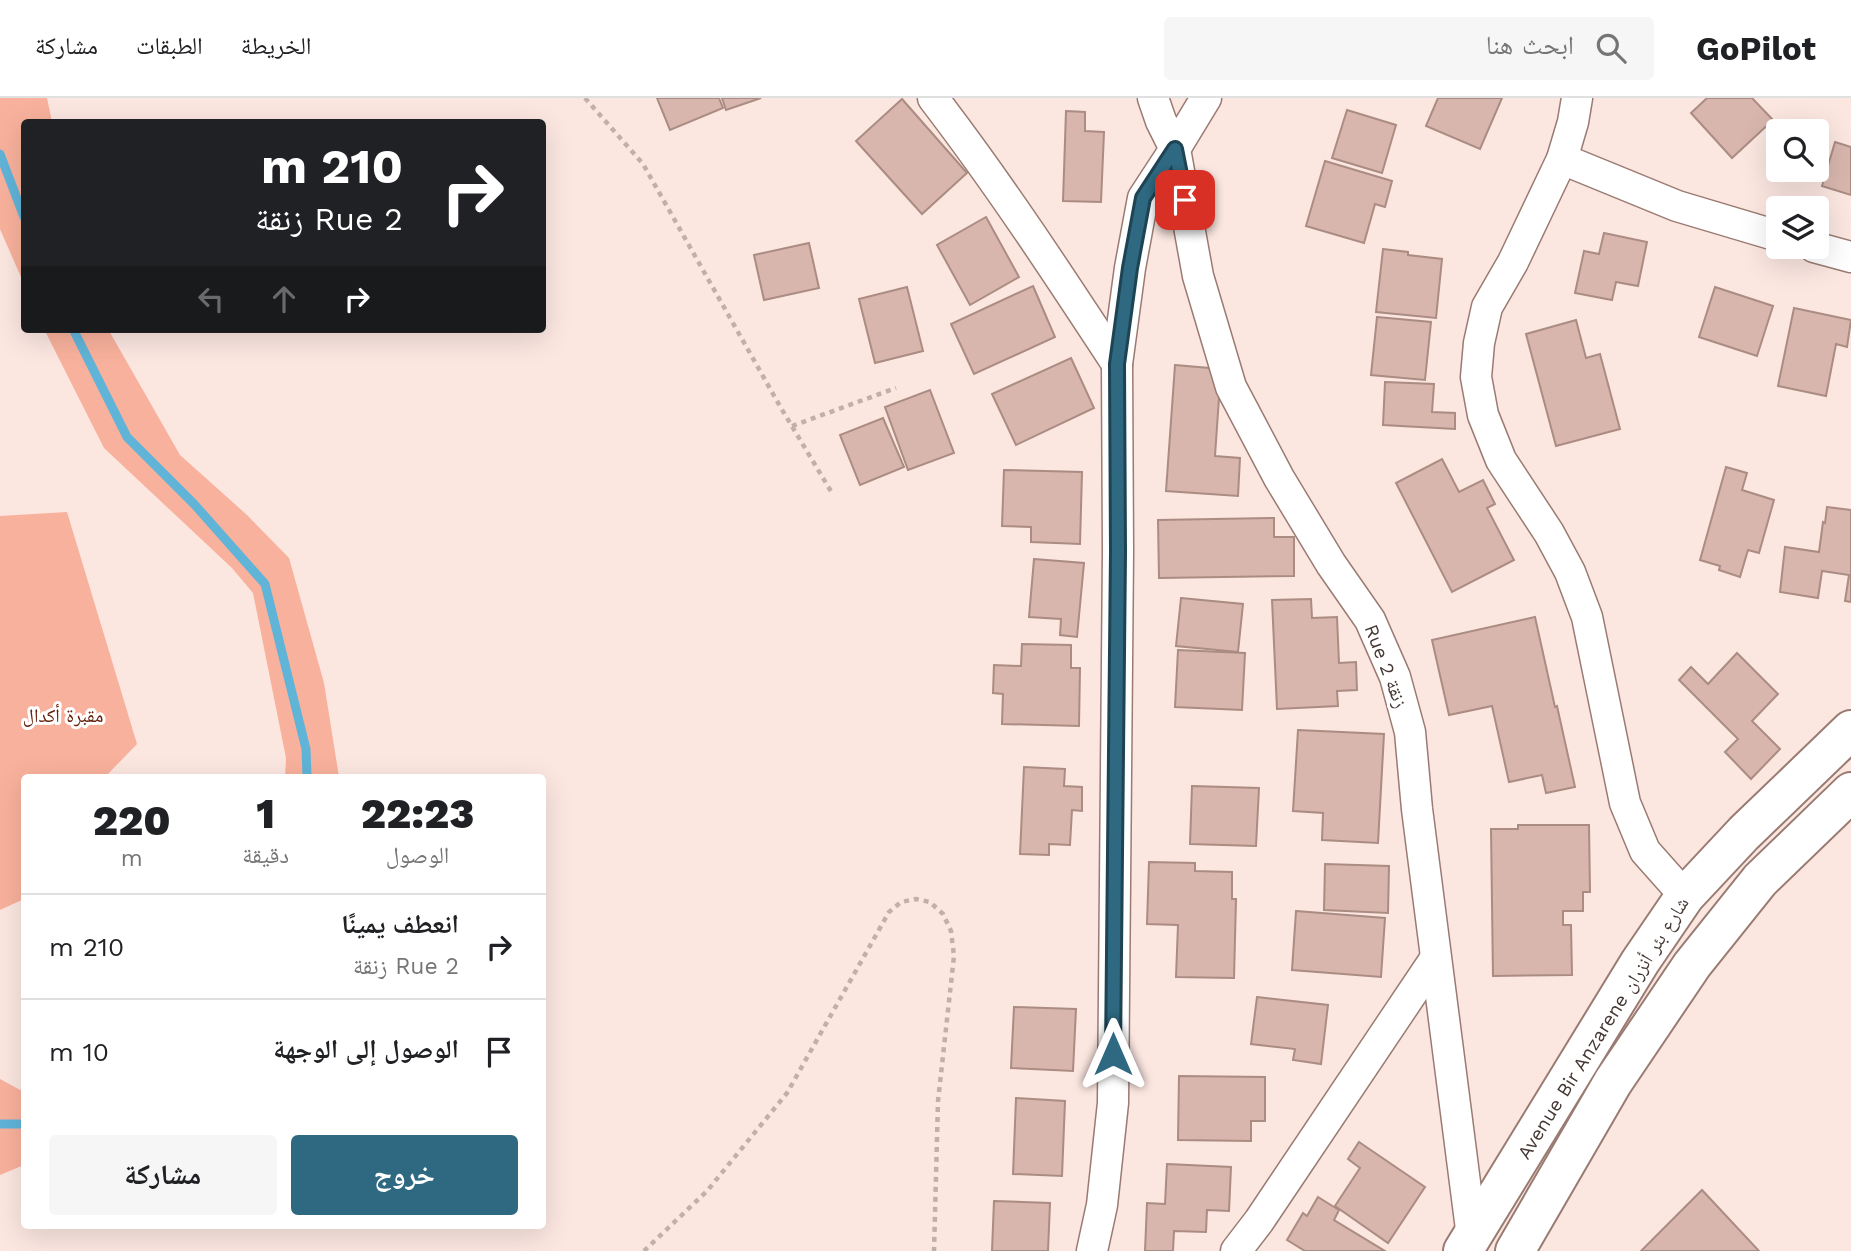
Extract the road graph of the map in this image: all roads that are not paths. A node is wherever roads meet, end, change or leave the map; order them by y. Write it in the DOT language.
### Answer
graph roads {
  1 [pos="933,98"];
  2 [pos="1153,98"];
  3 [pos="1206,98"];
  4 [pos="1577,98"];
  5 [pos="1175,149"];
  6 [pos="1562,159"];
  7 [pos="1766,232"];
  8 [pos="1829,251"];
  9 [pos="1851,257"];
  10 [pos="1117,364"];
  11 [pos="1851,730"];
  12 [pos="1851,792"];
  13 [pos="1685,896"];
  14 [pos="1436,959"];
  15 [pos="1467,1244"];
  16 [pos="1092,1251"];
  17 [pos="1236,1251"];
  18 [pos="1515,1251"];
  1 -- 10 [label="street"];
  2 -- 5 [label="street, Rue 2 زنقة"];
  3 -- 5 [label="street"];
  4 -- 6 [label="street"];
  5 -- 10 [label="street"];
  5 -- 14 [label="street, Rue 2 زنقة"];
  6 -- 7 [label="street"];
  6 -- 13 [label="street"];
  8 -- 9 [label="street"];
  10 -- 16 [label="street"];
  11 -- 13 [label="main road, Avenue Bir Anzarene شارع بئر أنزران"];
  12 -- 18 [label="main road, Avenue Bir Anzarene شارع بئر أنزران"];
  13 -- 15 [label="main road, Avenue Bir Anzarene شارع بئر أنزران"];
  14 -- 15 [label="street, Rue 2 زنقة"];
  14 -- 17 [label="street"];
}
